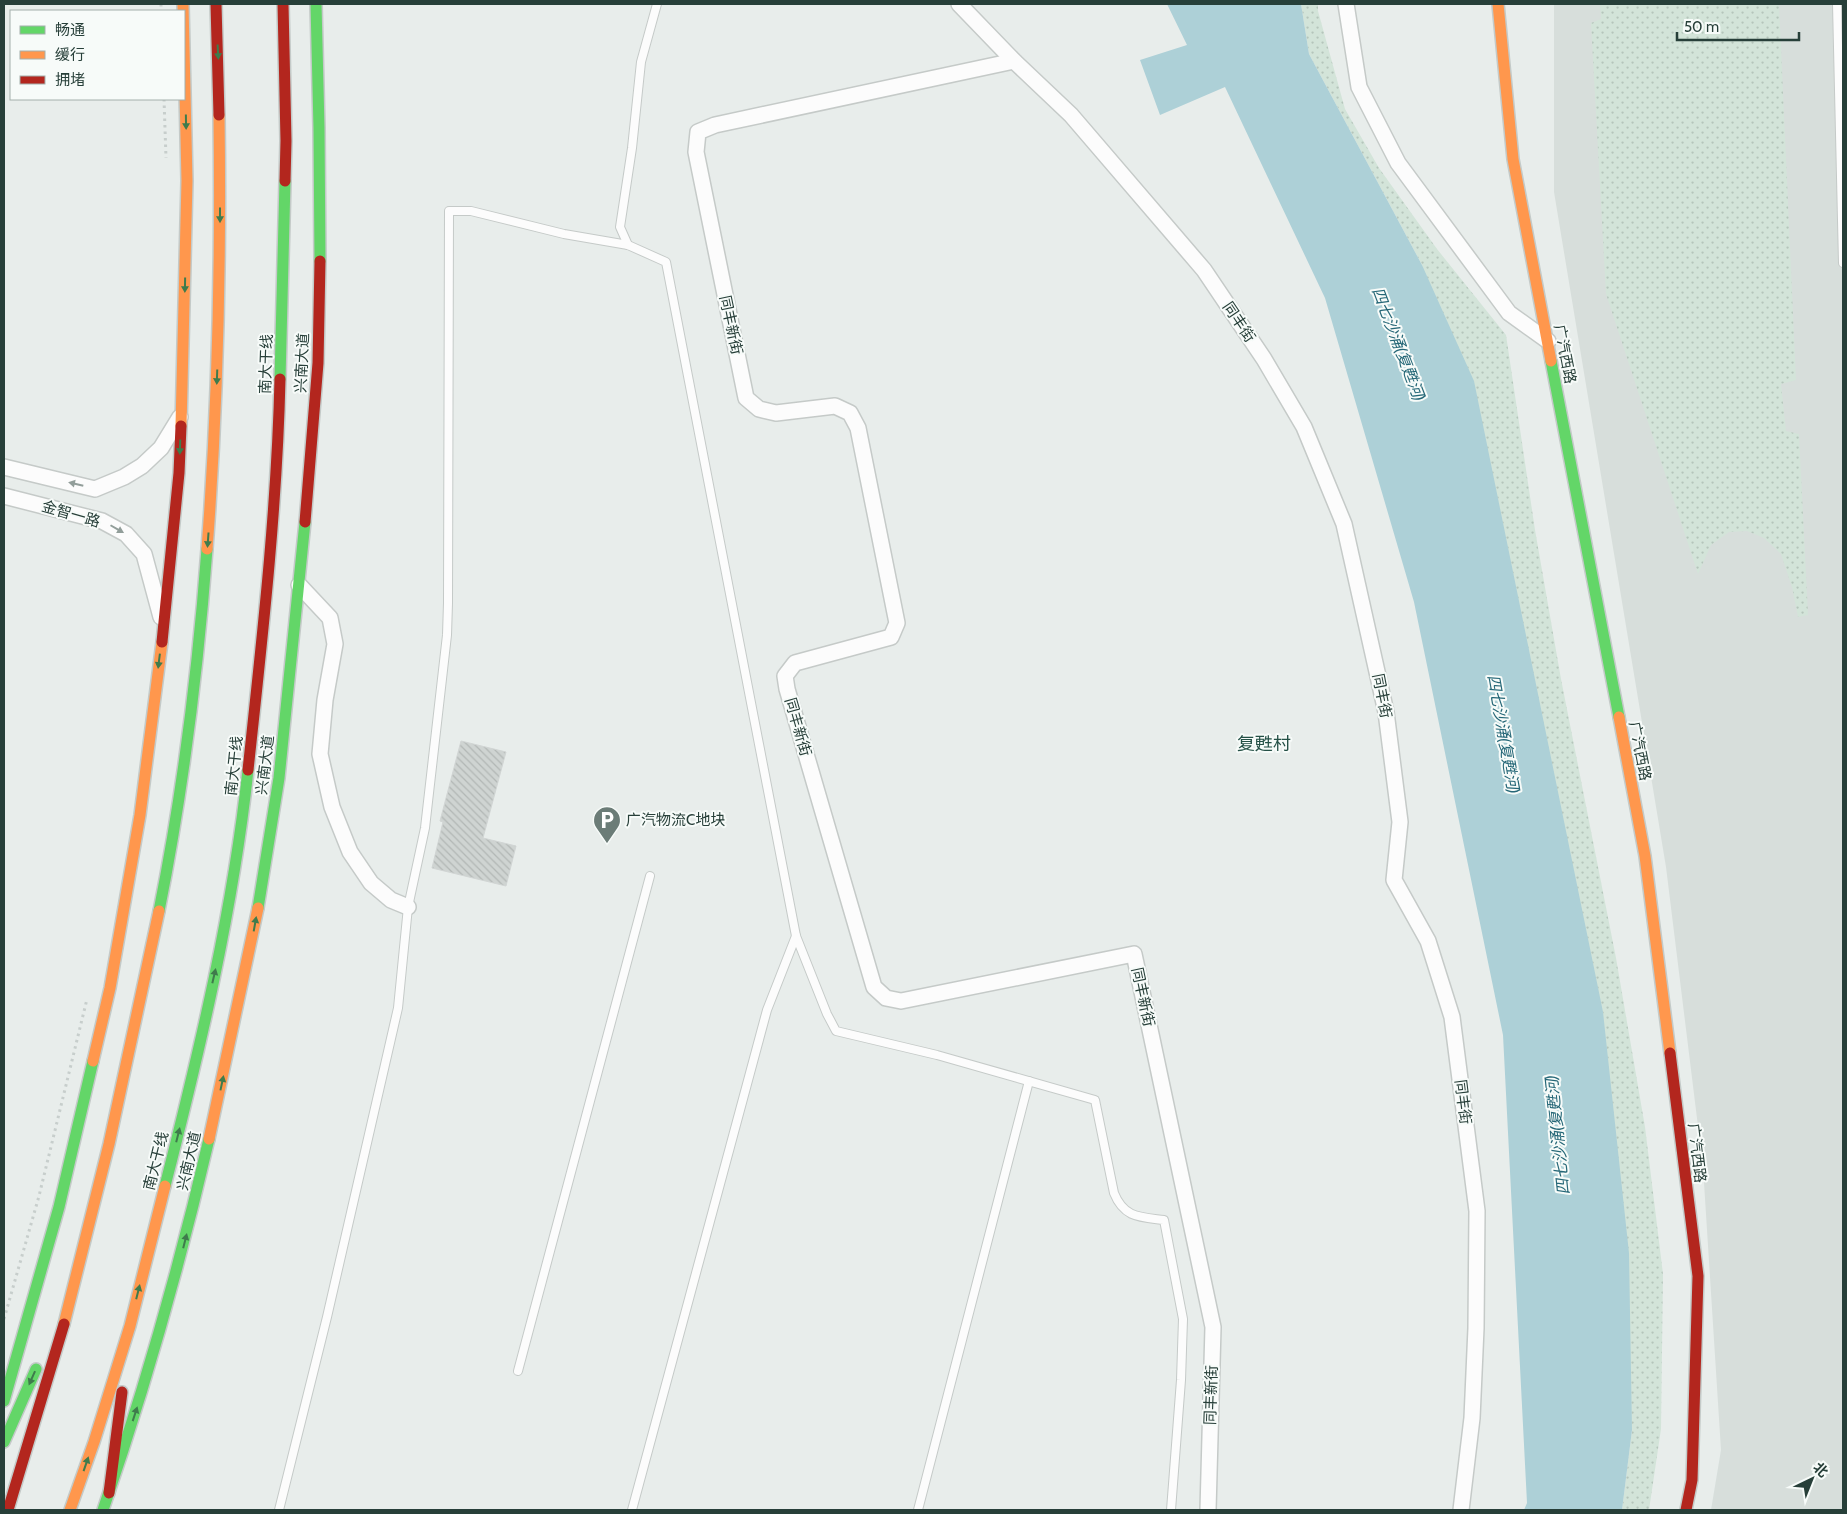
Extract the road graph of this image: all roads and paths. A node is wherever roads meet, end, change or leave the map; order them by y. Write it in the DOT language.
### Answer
graph roads {
  1 [pos="216,4"];
  2 [pos="283,4"];
  3 [pos="316,4"];
  4 [pos="657,4"];
  5 [pos="959,4"];
  6 [pos="1346,4"];
  7 [pos="1498,4"];
  8 [pos="1837,4"];
  9 [pos="1014,61"];
  10 [pos="185,63"];
  11 [pos="164,100"];
  12 [pos="166,164"];
  13 [pos="628,245"];
  14 [pos="1843,263"];
  15 [pos="1548,341"];
  16 [pos="181,416"];
  17 [pos="4,467"];
  18 [pos="4,496"];
  19 [pos="299,585"];
  20 [pos="164,626"];
  21 [pos="650,876"];
  22 [pos="408,907"];
  23 [pos="796,936"];
  24 [pos="88,994"];
  25 [pos="1029,1081"];
  26 [pos="73,1286"];
  27 [pos="4,1319"];
  28 [pos="130,1326"];
  29 [pos="518,1371"];
  30 [pos="4,1401"];
  31 [pos="4,1442"];
  32 [pos="110,1493"];
  33 [pos="8,1510"];
  34 [pos="70,1510"];
  35 [pos="103,1510"];
  36 [pos="279,1510"];
  37 [pos="632,1510"];
  38 [pos="918,1510"];
  39 [pos="1171,1510"];
  40 [pos="1208,1510"];
  41 [pos="1461,1510"];
  42 [pos="1686,1510"];
  1 -- 26 [label="main road, one-way"];
  28 -- 2 [label="main road, 南大干线, one-way"];
  3 -- 19 [label="main road, 兴南大道"];
  4 -- 13 [label="lane"];
  5 -- 9 [label="street, 同丰街"];
  6 -- 15 [label="street"];
  7 -- 15 [label="main road, 广汽西路"];
  8 -- 14 [label="lane"];
  9 -- 40 [label="street, 同丰新街"];
  9 -- 41 [label="street, 同丰街"];
  10 -- 16 [label="main road, one-way"];
  11 -- 12 [label="path"];
  13 -- 22 [label="lane"];
  13 -- 23 [label="lane"];
  15 -- 42 [label="main road, 广汽西路"];
  16 -- 17 [label="street, 金智一路, one-way"];
  16 -- 20 [label="main road, one-way"];
  18 -- 20 [label="street, 金智一路, one-way"];
  19 -- 22 [label="street"];
  32 -- 19 [label="main road, 兴南大道, one-way"];
  20 -- 30 [label="main road, one-way"];
  21 -- 29 [label="lane"];
  22 -- 36 [label="lane"];
  23 -- 25 [label="lane"];
  23 -- 37 [label="lane"];
  24 -- 27 [label="path"];
  25 -- 38 [label="lane"];
  25 -- 39 [label="lane"];
  26 -- 31 [label="main road, one-way"];
  26 -- 33 [label="main road"];
  28 -- 32 [label="main road"];
  34 -- 28 [label="main road, 南大干线, one-way"];
  32 -- 35 [label="main road, 兴南大道"];
}
